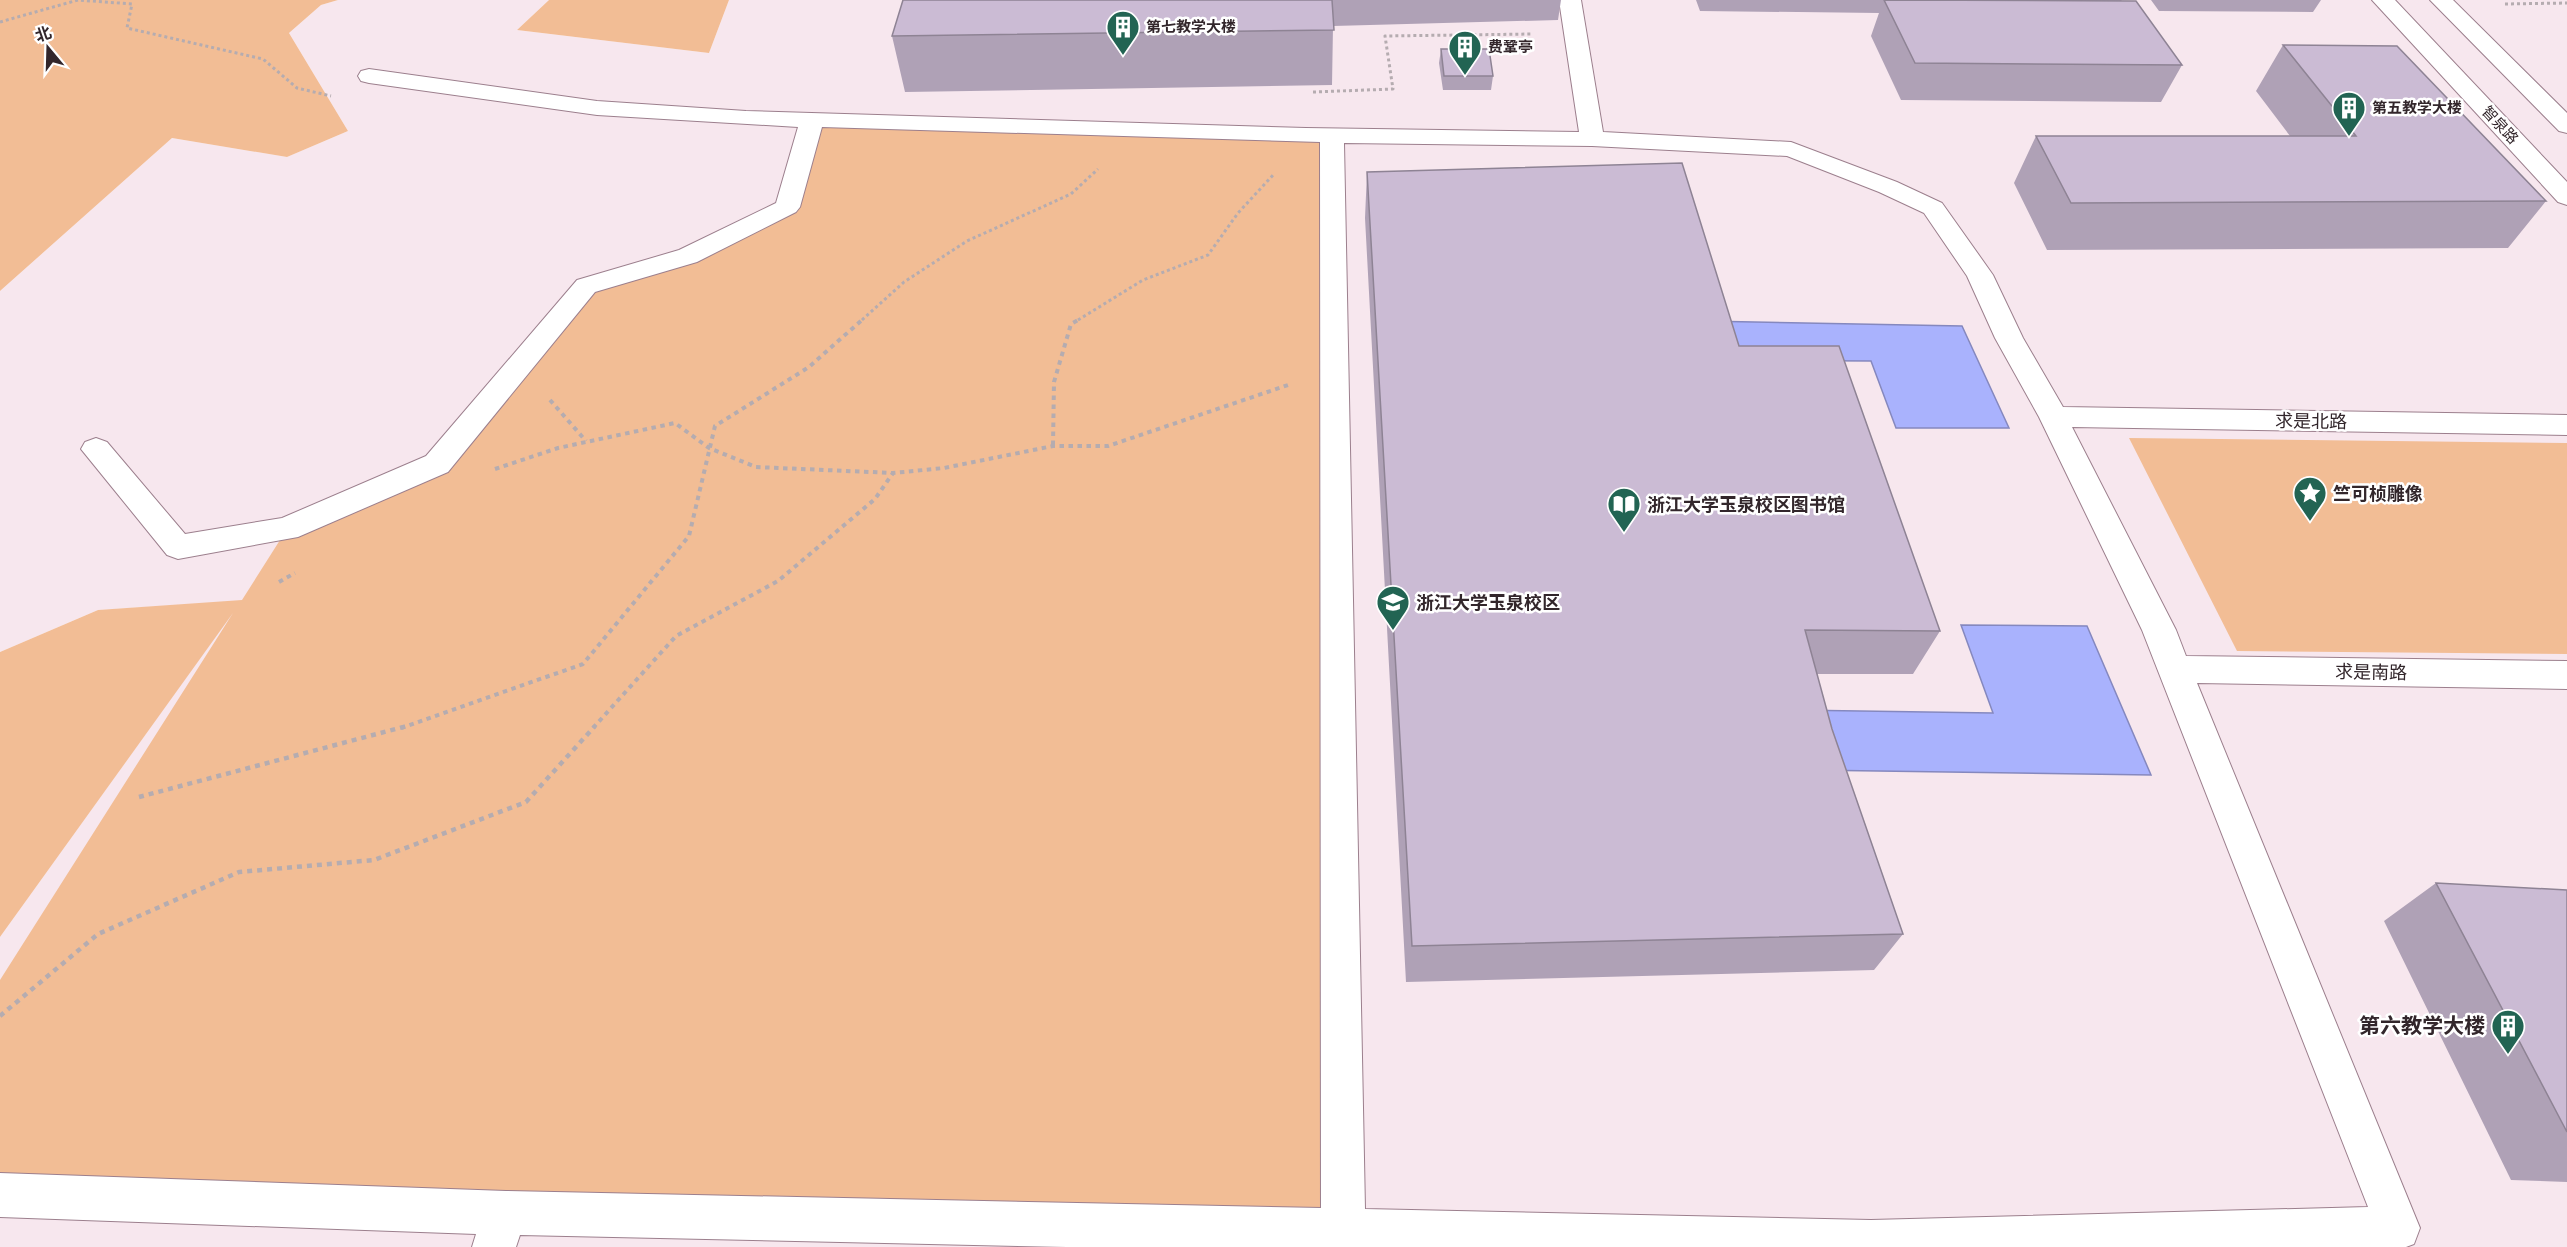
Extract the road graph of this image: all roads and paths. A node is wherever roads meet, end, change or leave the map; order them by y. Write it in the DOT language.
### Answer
graph roads {
  1 [pos="1570,0"];
  2 [pos="2383,0"];
  3 [pos="2441,0"];
  4 [pos="0,22"];
  5 [pos="1575,33"];
  6 [pos="369,76"];
  7 [pos="1304,93"];
  8 [pos="334,97"];
  9 [pos="812,121"];
  10 [pos="2567,126"];
  11 [pos="1141,130"];
  12 [pos="1332,135"];
  13 [pos="1592,140"];
  14 [pos="2567,197"];
  15 [pos="1334,369"];
  16 [pos="2054,417"];
  17 [pos="2567,425"];
  18 [pos="1053,446"];
  19 [pos="709,448"];
  20 [pos="96,449"];
  21 [pos="494,469"];
  22 [pos="893,473"];
  23 [pos="299,570"];
  24 [pos="279,582"];
  25 [pos="2174,669"];
  26 [pos="2567,675"];
  27 [pos="139,797"];
  28 [pos="0,1016"];
  29 [pos="0,1195"];
  30 [pos="500,1230"];
  31 [pos="1343,1230"];
  32 [pos="1872,1244"];
  1 -- 5 [label="street"];
  2 -- 14 [label="street, 智泉路"];
  3 -- 10 [label="street"];
  4 -- 8 [label="path"];
  5 -- 7 [label="path"];
  5 -- 13 [label="street"];
  6 -- 9 [label="street"];
  9 -- 11 [label="street"];
  9 -- 20 [label="street"];
  11 -- 12 [label="street"];
  11 -- 19 [label="path"];
  12 -- 13 [label="street"];
  12 -- 15 [label="street"];
  12 -- 18 [label="path"];
  13 -- 16 [label="street"];
  15 -- 18 [label="path"];
  15 -- 31 [label="street"];
  16 -- 17 [label="street, 求是北路"];
  16 -- 25 [label="street"];
  18 -- 22 [label="path"];
  19 -- 21 [label="path"];
  19 -- 22 [label="path"];
  19 -- 27 [label="path"];
  22 -- 28 [label="path"];
  23 -- 24 [label="path"];
  25 -- 26 [label="street, 求是南路"];
  25 -- 32 [label="street"];
  29 -- 30 [label="street"];
  30 -- 31 [label="street"];
  31 -- 32 [label="street"];
}
